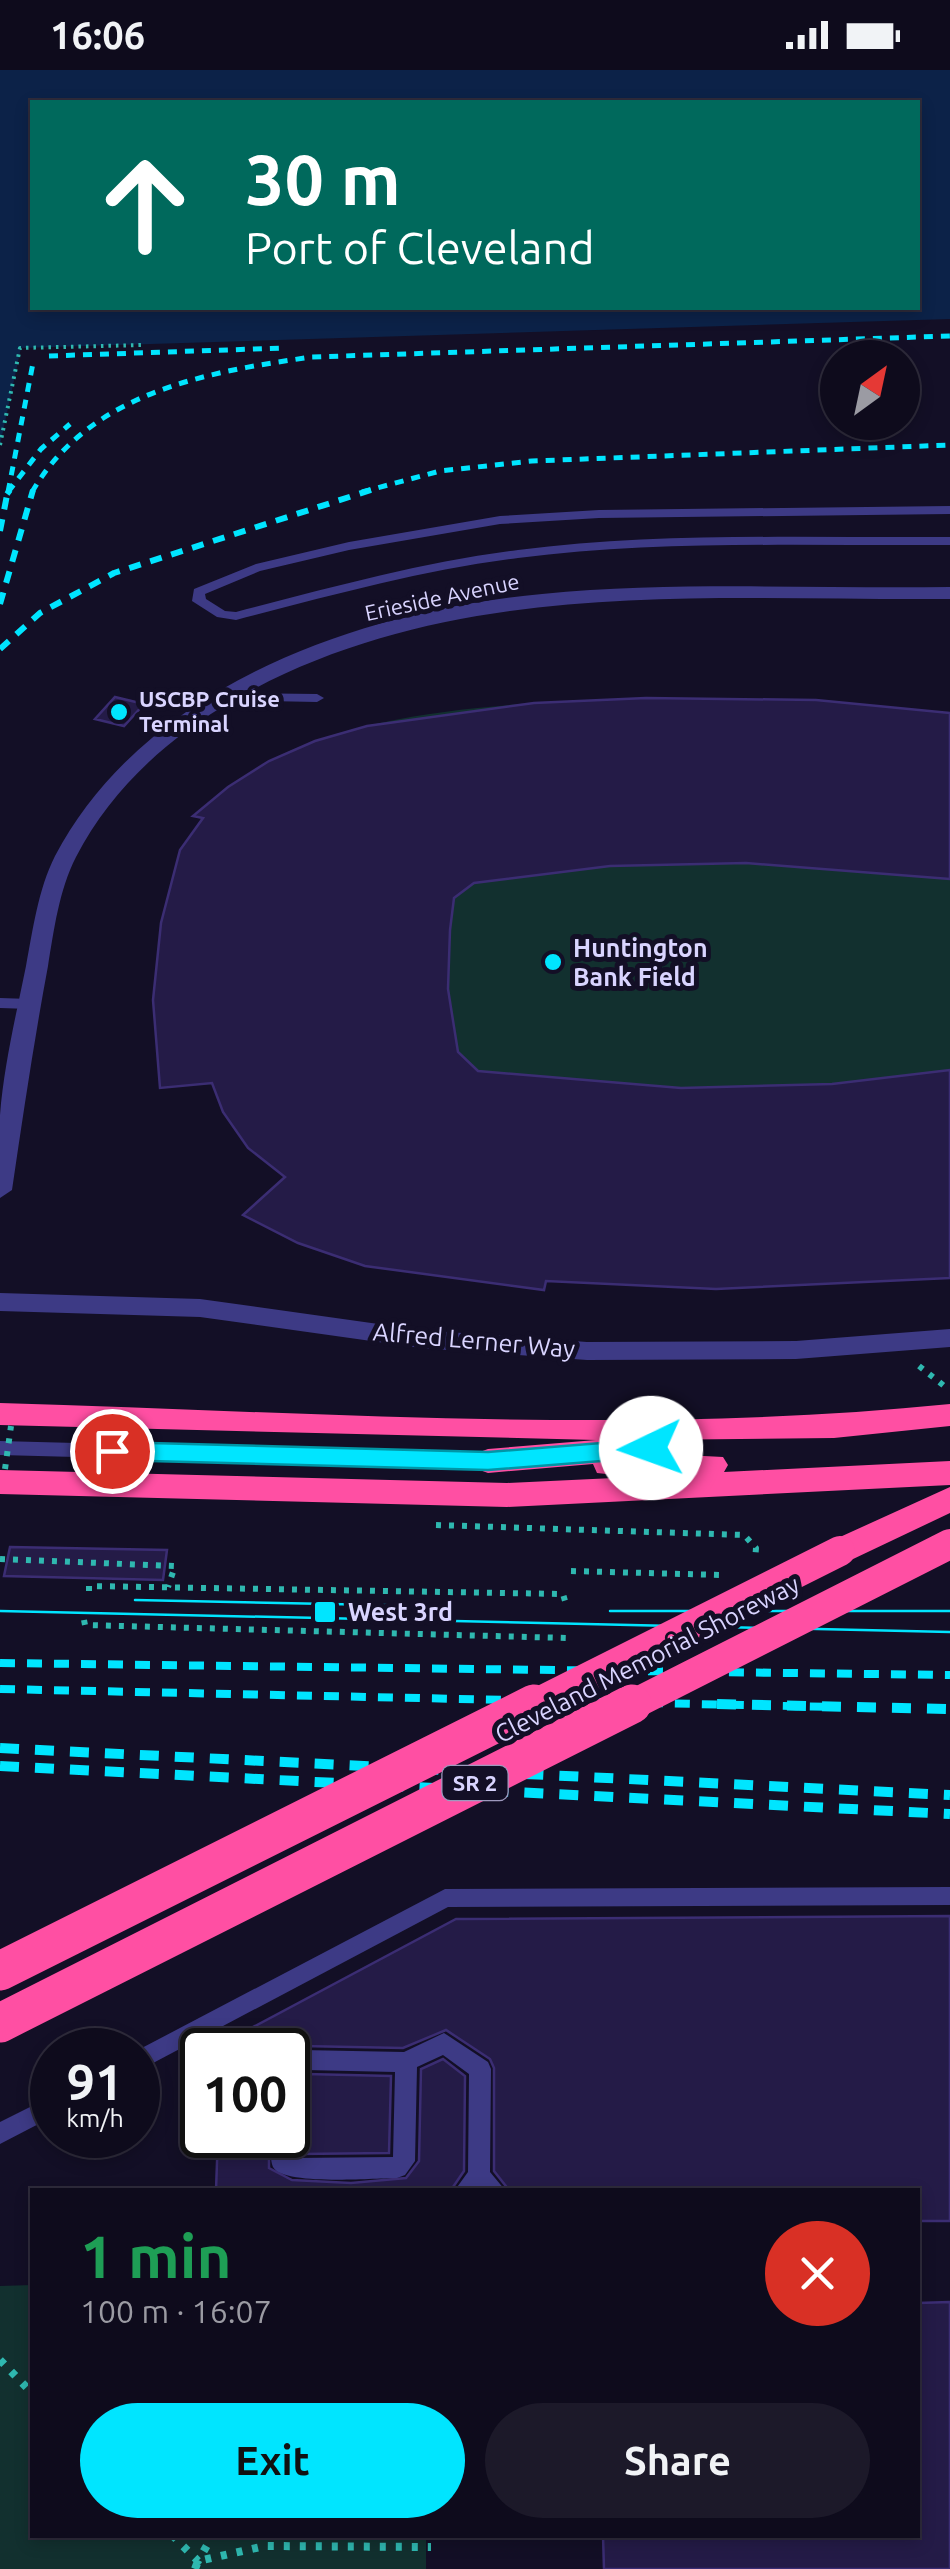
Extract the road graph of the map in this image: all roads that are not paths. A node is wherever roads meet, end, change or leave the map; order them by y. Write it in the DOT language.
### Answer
graph roads {
  1 [pos="950,510"];
  2 [pos="950,541"];
  3 [pos="950,593"];
  4 [pos="222,698"];
  5 [pos="316,698"];
  6 [pos="0,1003"];
  7 [pos="30,1004"];
  8 [pos="0,1190"];
  9 [pos="0,1302"];
  10 [pos="950,1338"];
  11 [pos="950,1415"];
  12 [pos="6,1420"];
  13 [pos="851,1425"];
  14 [pos="0,1448"];
  15 [pos="488,1461"];
  16 [pos="935,1473"];
  17 [pos="2,1475"];
  18 [pos="950,1500"];
  19 [pos="950,1544"];
  20 [pos="950,1896"];
  21 [pos="0,1971"];
  22 [pos="0,2024"];
  23 [pos="160,2050"];
  24 [pos="310,2060"];
  25 [pos="406,2062"];
  26 [pos="30,2118"];
  27 [pos="0,2134"];
  28 [pos="282,2158"];
  29 [pos="480,2185"];
  1 -- 2 [label="lane"];
  3 -- 4 [label="street, Erieside Avenue"];
  4 -- 5 [label="lane"];
  4 -- 7 [label="street, Erieside Avenue"];
  6 -- 7 [label="lane"];
  7 -- 8 [label="street, Erieside Avenue"];
  9 -- 10 [label="street, Alfred Lerner Way"];
  11 -- 13 [label="highway"];
  12 -- 13 [label="highway"];
  13 -- 15 [label="highway"];
  14 -- 15 [label="lane"];
  15 -- 16 [label="highway"];
  16 -- 17 [label="highway"];
  18 -- 21 [label="highway, Cleveland Memorial Shoreway / SR 2, bridge"];
  19 -- 22 [label="highway, Cleveland Memorial Shoreway / SR 2, bridge"];
  20 -- 23 [label="lane"];
  24 -- 25 [label="lane"];
  25 -- 28 [label="lane"];
  25 -- 29 [label="lane"];
  26 -- 27 [label="lane"];
}
